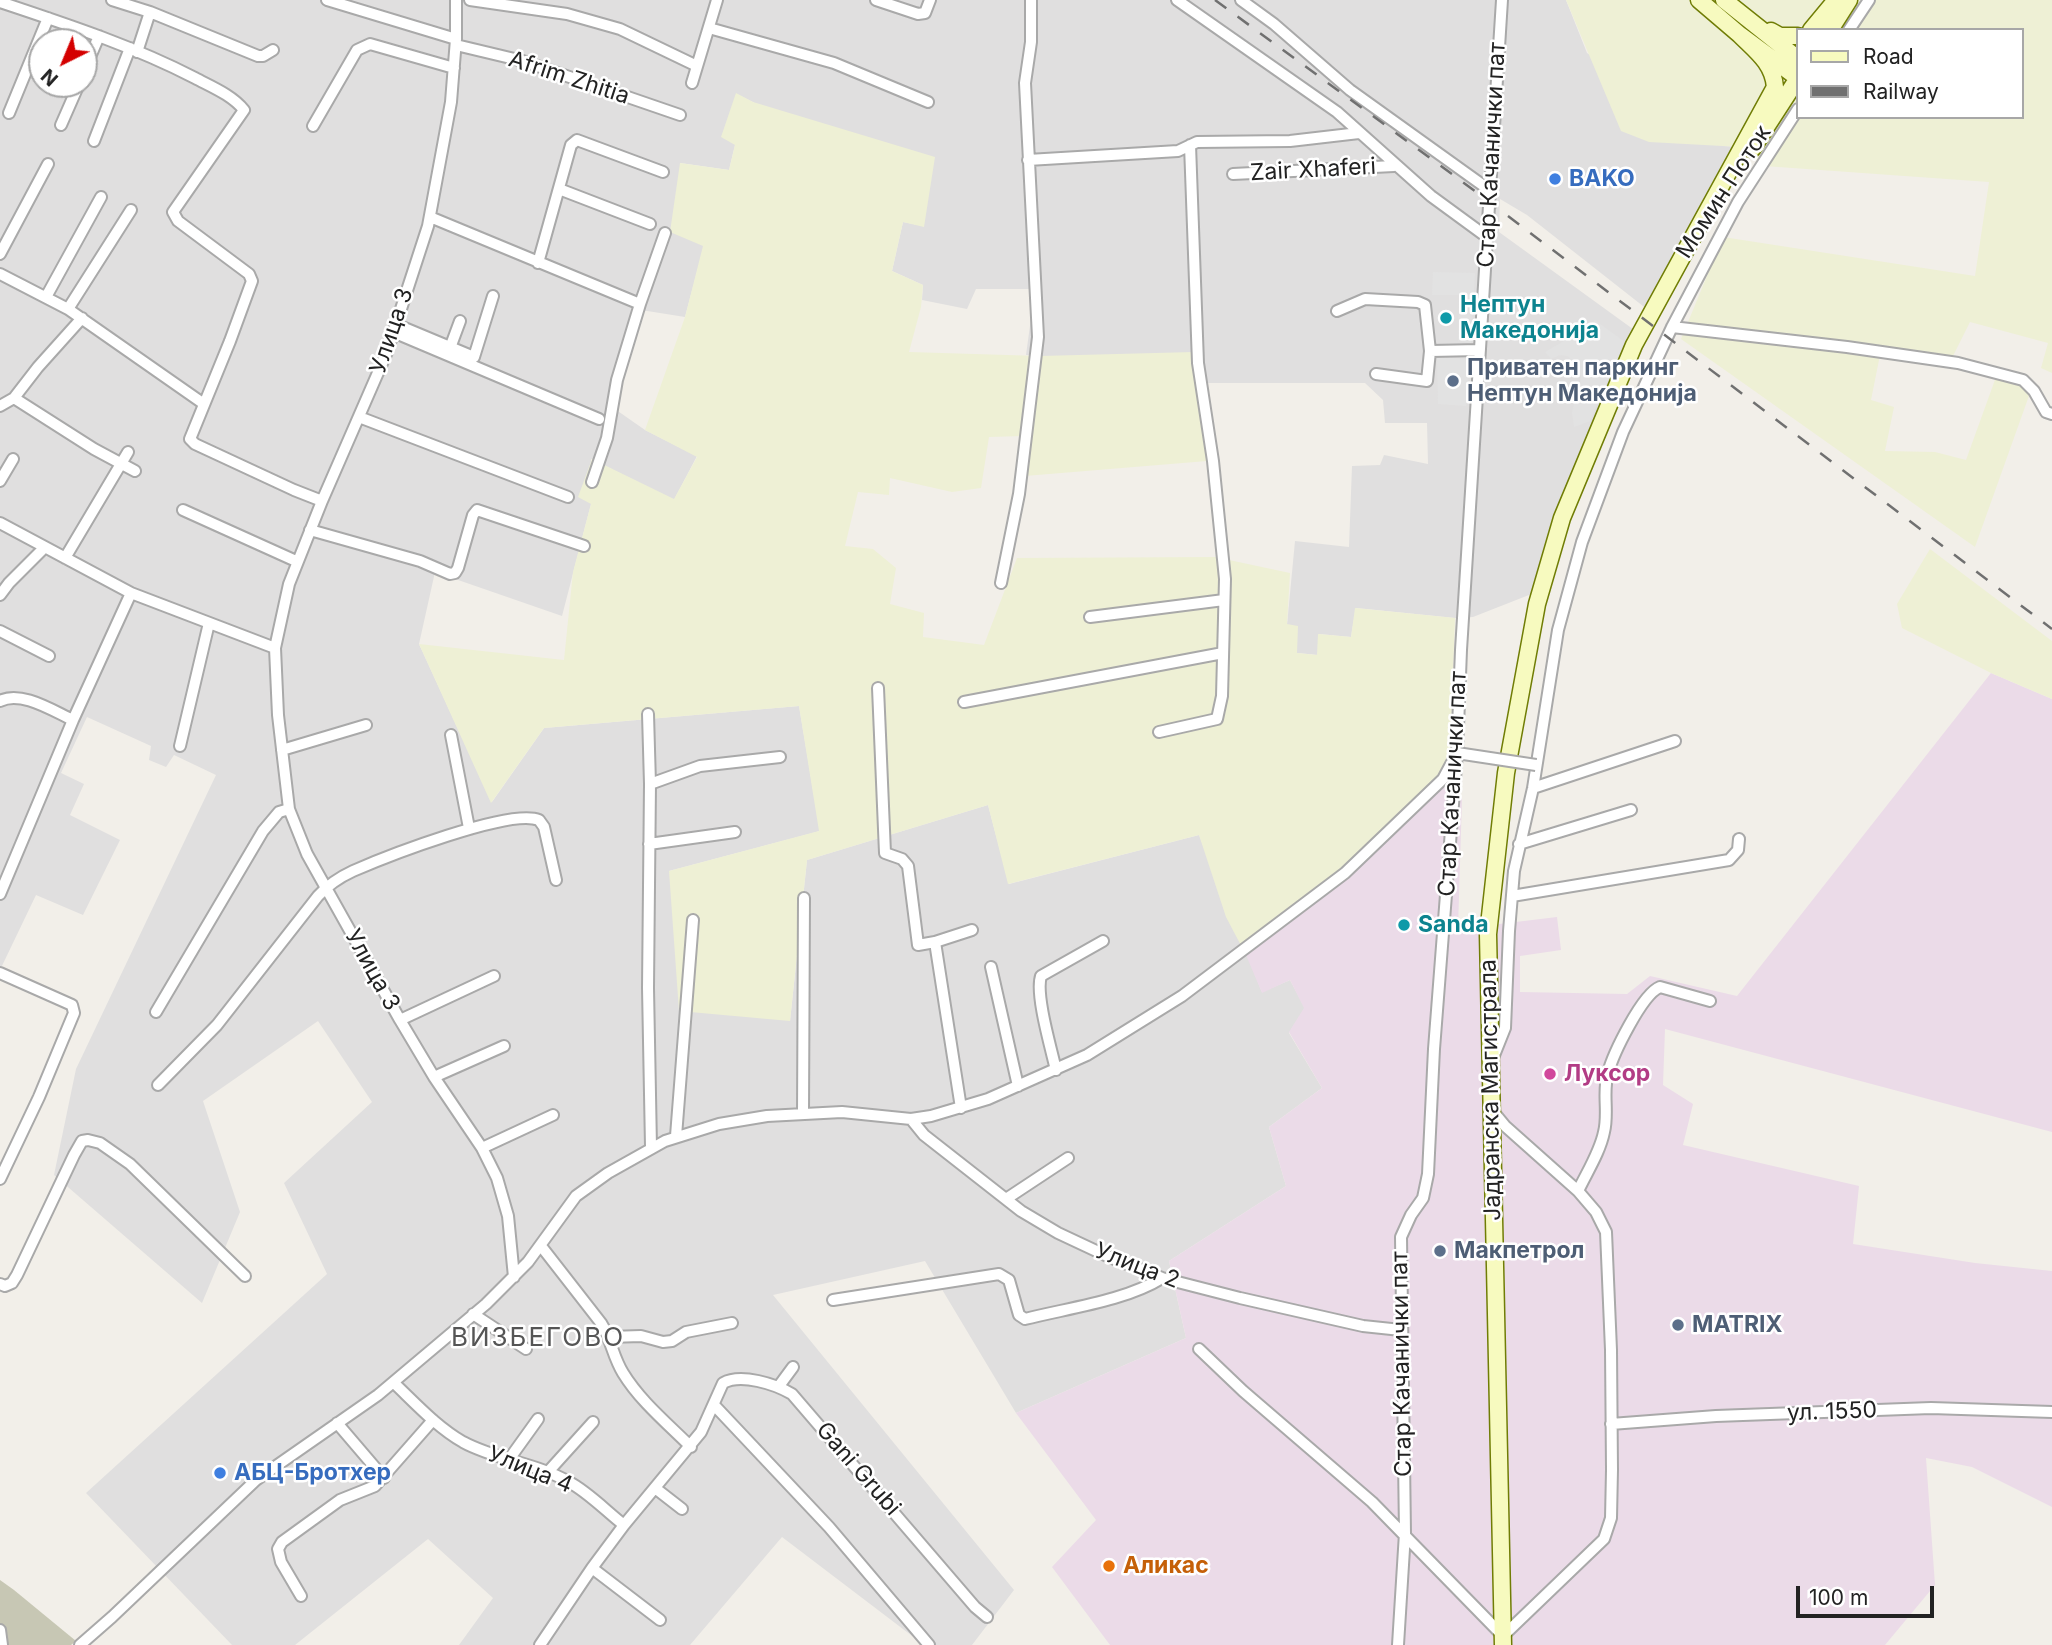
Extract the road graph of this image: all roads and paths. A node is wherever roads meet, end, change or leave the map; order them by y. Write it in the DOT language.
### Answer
graph roads {
  1 [pos="112,0"];
  2 [pos="327,0"];
  3 [pos="456,0"];
  4 [pos="470,0"];
  5 [pos="717,0"];
  6 [pos="876,0"];
  7 [pos="930,0"];
  8 [pos="1031,0"];
  9 [pos="1177,0"];
  10 [pos="1241,0"];
  11 [pos="1502,0"];
  12 [pos="1699,0"];
  13 [pos="1724,0"];
  14 [pos="1730,0"];
  15 [pos="1836,0"];
  16 [pos="1849,0"];
  17 [pos="1869,0"];
  18 [pos="0,2"];
  19 [pos="150,12"];
  20 [pos="48,18"];
  21 [pos="709,28"];
  22 [pos="1813,28"];
  23 [pos="1831,28"];
  24 [pos="1850,28"];
  25 [pos="1740,35"];
  26 [pos="99,36"];
  27 [pos="1797,36"];
  28 [pos="456,42"];
  29 [pos="133,50"];
  30 [pos="273,50"];
  31 [pos="1797,58"];
  32 [pos="697,66"];
  33 [pos="454,68"];
  34 [pos="1797,77"];
  35 [pos="1797,80"];
  36 [pos="692,83"];
  37 [pos="73,98"];
  38 [pos="928,102"];
  39 [pos="1797,111"];
  40 [pos="9,113"];
  41 [pos="680,115"];
  42 [pos="61,125"];
  43 [pos="313,126"];
  44 [pos="1359,133"];
  45 [pos="94,141"];
  46 [pos="1190,145"];
  47 [pos="1028,160"];
  48 [pos="48,164"];
  49 [pos="1394,166"];
  50 [pos="663,172"];
  51 [pos="1233,174"];
  52 [pos="559,188"];
  53 [pos="1488,189"];
  54 [pos="101,197"];
  55 [pos="131,210"];
  56 [pos="430,217"];
  57 [pos="650,224"];
  58 [pos="665,233"];
  59 [pos="1487,237"];
  60 [pos="0,254"];
  61 [pos="538,263"];
  62 [pos="1673,271"];
  63 [pos="0,274"];
  64 [pos="493,296"];
  65 [pos="46,297"];
  66 [pos="640,304"];
  67 [pos="68,309"];
  68 [pos="1337,311"];
  69 [pos="82,318"];
  70 [pos="460,321"];
  71 [pos="1672,327"];
  72 [pos="394,328"];
  73 [pos="450,348"];
  74 [pos="1480,350"];
  75 [pos="1430,351"];
  76 [pos="1376,374"];
  77 [pos="14,398"];
  78 [pos="204,404"];
  79 [pos="0,406"];
  80 [pos="2052,414"];
  81 [pos="359,417"];
  82 [pos="599,419"];
  83 [pos="128,452"];
  84 [pos="13,459"];
  85 [pos="122,465"];
  86 [pos="135,471"];
  87 [pos="0,481"];
  88 [pos="592,482"];
  89 [pos="568,497"];
  90 [pos="322,500"];
  91 [pos="183,510"];
  92 [pos="0,523"];
  93 [pos="310,530"];
  94 [pos="584,546"];
  95 [pos="44,547"];
  96 [pos="65,558"];
  97 [pos="296,561"];
  98 [pos="1001,583"];
  99 [pos="131,593"];
  100 [pos="0,595"];
  101 [pos="1224,600"];
  102 [pos="1090,618"];
  103 [pos="209,623"];
  104 [pos="0,631"];
  105 [pos="275,648"];
  106 [pos="1223,653"];
  107 [pos="49,656"];
  108 [pos="878,688"];
  109 [pos="0,701"];
  110 [pos="964,702"];
  111 [pos="648,714"];
  112 [pos="73,720"];
  113 [pos="366,725"];
  114 [pos="1159,732"];
  115 [pos="451,735"];
  116 [pos="1675,741"];
  117 [pos="180,746"];
  118 [pos="282,750"];
  119 [pos="1457,753"];
  120 [pos="780,757"];
  121 [pos="1536,765"];
  122 [pos="650,784"];
  123 [pos="1534,788"];
  124 [pos="289,808"];
  125 [pos="1631,810"];
  126 [pos="469,828"];
  127 [pos="735,832"];
  128 [pos="1739,839"];
  129 [pos="649,844"];
  130 [pos="1520,844"];
  131 [pos="556,880"];
  132 [pos="326,888"];
  133 [pos="0,894"];
  134 [pos="1512,896"];
  135 [pos="804,898"];
  136 [pos="693,920"];
  137 [pos="972,930"];
  138 [pos="1102,941"];
  139 [pos="935,942"];
  140 [pos="991,967"];
  141 [pos="0,973"];
  142 [pos="494,976"];
  143 [pos="1710,1001"];
  144 [pos="156,1012"];
  145 [pos="400,1020"];
  146 [pos="504,1046"];
  147 [pos="1490,1062"];
  148 [pos="1056,1070"];
  149 [pos="434,1077"];
  150 [pos="158,1085"];
  151 [pos="1018,1086"];
  152 [pos="961,1108"];
  153 [pos="1491,1109"];
  154 [pos="803,1113"];
  155 [pos="553,1115"];
  156 [pos="911,1119"];
  157 [pos="676,1136"];
  158 [pos="651,1147"];
  159 [pos="482,1148"];
  160 [pos="1068,1158"];
  161 [pos="0,1179"];
  162 [pos="1578,1191"];
  163 [pos="1006,1199"];
  164 [pos="541,1246"];
  165 [pos="244,1276"];
  166 [pos="514,1277"];
  167 [pos="1163,1278"];
  168 [pos="0,1284"];
  169 [pos="833,1300"];
  170 [pos="473,1314"];
  171 [pos="732,1323"];
  172 [pos="1401,1330"];
  173 [pos="609,1337"];
  174 [pos="526,1349"];
  175 [pos="1199,1349"];
  176 [pos="793,1367"];
  177 [pos="394,1383"];
  178 [pos="779,1386"];
  179 [pos="714,1405"];
  180 [pos="2052,1412"];
  181 [pos="538,1419"];
  182 [pos="433,1420"];
  183 [pos="593,1422"];
  184 [pos="337,1423"];
  185 [pos="1611,1424"];
  186 [pos="691,1447"];
  187 [pos="510,1458"];
  188 [pos="547,1473"];
  189 [pos="384,1478"];
  190 [pos="655,1488"];
  191 [pos="681,1508"];
  192 [pos="624,1525"];
  193 [pos="1405,1533"];
  194 [pos="592,1568"];
  195 [pos="301,1596"];
  196 [pos="987,1617"];
  197 [pos="660,1620"];
  198 [pos="0,1630"];
  199 [pos="1503,1640"];
  200 [pos="2,1645"];
  201 [pos="80,1645"];
  202 [pos="540,1645"];
  203 [pos="929,1645"];
  204 [pos="1398,1645"];
  1 -- 19 [label="street"];
  2 -- 28 [label="street, Afrim Zhitia"];
  3 -- 28 [label="street, Улица 3"];
  4 -- 32 [label="street"];
  5 -- 21 [label="street"];
  6 -- 7 [label="street"];
  8 -- 47 [label="street"];
  9 -- 44 [label="street"];
  10 -- 53 [label="street"];
  11 -- 53 [label="street, Стар Качанички пат"];
  12 -- 25 [label="street"];
  13 -- 31 [label="street"];
  14 -- 27 [label="street"];
  15 -- 22 [label="street"];
  16 -- 23 [label="street"];
  17 -- 24 [label="street"];
  18 -- 20 [label="street"];
  19 -- 29 [label="street"];
  19 -- 30 [label="street"];
  20 -- 26 [label="street"];
  20 -- 40 [label="street"];
  21 -- 32 [label="street"];
  21 -- 38 [label="street"];
  25 -- 34 [label="street"];
  25 -- 62 [label="street"];
  26 -- 29 [label="street"];
  28 -- 33 [label="street, Улица 3"];
  28 -- 41 [label="street, Afrim Zhitia"];
  29 -- 45 [label="street"];
  29 -- 78 [label="street"];
  32 -- 36 [label="street"];
  33 -- 43 [label="street"];
  33 -- 56 [label="street, Улица 3"];
  35 -- 62 [label="street, Момин Поток"];
  37 -- 42 [label="street"];
  39 -- 71 [label="street"];
  44 -- 46 [label="street"];
  44 -- 49 [label="street"];
  46 -- 47 [label="street"];
  46 -- 101 [label="street"];
  47 -- 98 [label="street"];
  48 -- 60 [label="street"];
  49 -- 51 [label="street, Zair Xhaferi"];
  49 -- 59 [label="street"];
  50 -- 52 [label="street"];
  52 -- 57 [label="street"];
  52 -- 61 [label="street"];
  53 -- 59 [label="street, Стар Качанички пат"];
  54 -- 65 [label="street"];
  55 -- 67 [label="street"];
  56 -- 61 [label="street"];
  56 -- 72 [label="street, Улица 3"];
  58 -- 66 [label="street"];
  59 -- 74 [label="street, Стар Качанички пат"];
  61 -- 66 [label="street"];
  62 -- 147 [label="street, Јадранска Магистрала"];
  63 -- 65 [label="street"];
  64 -- 73 [label="street"];
  65 -- 67 [label="street"];
  66 -- 88 [label="street"];
  67 -- 69 [label="street"];
  68 -- 75 [label="street"];
  69 -- 77 [label="street"];
  69 -- 78 [label="street"];
  70 -- 73 [label="street"];
  71 -- 80 [label="street"];
  71 -- 121 [label="street"];
  72 -- 73 [label="street"];
  72 -- 81 [label="street, Улица 3"];
  72 -- 82 [label="street"];
  74 -- 75 [label="street"];
  74 -- 119 [label="street, Стар Качанички пат"];
  75 -- 76 [label="street"];
  77 -- 79 [label="street"];
  77 -- 85 [label="street"];
  78 -- 90 [label="street"];
  81 -- 89 [label="street"];
  81 -- 90 [label="street, Улица 3"];
  83 -- 85 [label="street"];
  84 -- 87 [label="street"];
  85 -- 86 [label="street"];
  85 -- 96 [label="street"];
  90 -- 93 [label="street, Улица 3"];
  91 -- 97 [label="street"];
  92 -- 95 [label="street"];
  93 -- 94 [label="street"];
  93 -- 97 [label="street, Улица 3"];
  95 -- 96 [label="street"];
  95 -- 100 [label="street"];
  96 -- 99 [label="street"];
  97 -- 105 [label="street, Улица 3"];
  99 -- 103 [label="street"];
  99 -- 112 [label="street"];
  101 -- 102 [label="street"];
  101 -- 106 [label="street"];
  103 -- 105 [label="street"];
  103 -- 117 [label="street"];
  104 -- 107 [label="street"];
  105 -- 118 [label="street, Улица 3"];
  106 -- 110 [label="street"];
  106 -- 114 [label="street"];
  108 -- 139 [label="street"];
  109 -- 112 [label="street"];
  111 -- 122 [label="street"];
  112 -- 133 [label="street"];
  113 -- 118 [label="street"];
  115 -- 126 [label="street"];
  116 -- 123 [label="street"];
  118 -- 124 [label="street, Улица 3"];
  119 -- 121 [label="street, bridge"];
  119 -- 148 [label="street"];
  119 -- 172 [label="street, Стар Качанички пат"];
  120 -- 122 [label="street"];
  121 -- 123 [label="street"];
  122 -- 129 [label="street"];
  123 -- 130 [label="street"];
  124 -- 132 [label="street, Улица 3"];
  124 -- 144 [label="street"];
  125 -- 130 [label="street"];
  126 -- 131 [label="street"];
  126 -- 132 [label="street"];
  127 -- 129 [label="street"];
  128 -- 134 [label="street"];
  129 -- 158 [label="street"];
  130 -- 134 [label="street"];
  132 -- 145 [label="street, Улица 3"];
  132 -- 150 [label="street"];
  134 -- 147 [label="street"];
  135 -- 154 [label="street"];
  136 -- 157 [label="street"];
  137 -- 139 [label="street"];
  138 -- 148 [label="street"];
  139 -- 152 [label="street"];
  140 -- 151 [label="street"];
  141 -- 161 [label="street"];
  142 -- 145 [label="street"];
  143 -- 162 [label="street"];
  145 -- 149 [label="street, Улица 3"];
  146 -- 149 [label="street"];
  147 -- 153 [label="street, Јадранска Магистрала"];
  148 -- 151 [label="street"];
  149 -- 159 [label="street, Улица 3"];
  151 -- 152 [label="street"];
  152 -- 156 [label="street"];
  153 -- 162 [label="street"];
  153 -- 199 [label="street, Јадранска Магистрала"];
  154 -- 156 [label="street"];
  154 -- 157 [label="street"];
  155 -- 159 [label="street"];
  156 -- 163 [label="street, Улица 2"];
  157 -- 158 [label="street"];
  158 -- 164 [label="street"];
  159 -- 166 [label="street, Улица 3"];
  160 -- 163 [label="street"];
  162 -- 185 [label="street"];
  163 -- 167 [label="street, Улица 2"];
  164 -- 166 [label="street"];
  164 -- 173 [label="street"];
  165 -- 168 [label="street"];
  166 -- 170 [label="street"];
  167 -- 169 [label="street"];
  167 -- 172 [label="street, Улица 2"];
  170 -- 174 [label="street"];
  170 -- 177 [label="street"];
  171 -- 173 [label="street"];
  172 -- 193 [label="street, Стар Качанички пат"];
  173 -- 186 [label="street"];
  175 -- 193 [label="street"];
  176 -- 178 [label="street"];
  177 -- 182 [label="street, Улица 4"];
  177 -- 184 [label="street"];
  178 -- 179 [label="street"];
  178 -- 196 [label="street, Gani Grubi"];
  179 -- 186 [label="street"];
  179 -- 203 [label="street"];
  180 -- 185 [label="street, ул. 1550"];
  181 -- 187 [label="street"];
  182 -- 187 [label="street, Улица 4"];
  182 -- 189 [label="street"];
  183 -- 188 [label="street"];
  184 -- 189 [label="street"];
  184 -- 201 [label="street"];
  185 -- 199 [label="street"];
  186 -- 190 [label="street"];
  187 -- 188 [label="street, Улица 4"];
  188 -- 192 [label="street, Улица 4"];
  189 -- 195 [label="street"];
  190 -- 191 [label="street"];
  190 -- 192 [label="street"];
  192 -- 194 [label="street"];
  193 -- 199 [label="street"];
  193 -- 204 [label="street, Стар Качанички пат"];
  194 -- 197 [label="street"];
  194 -- 202 [label="street"];
  198 -- 200 [label="street"];
}
